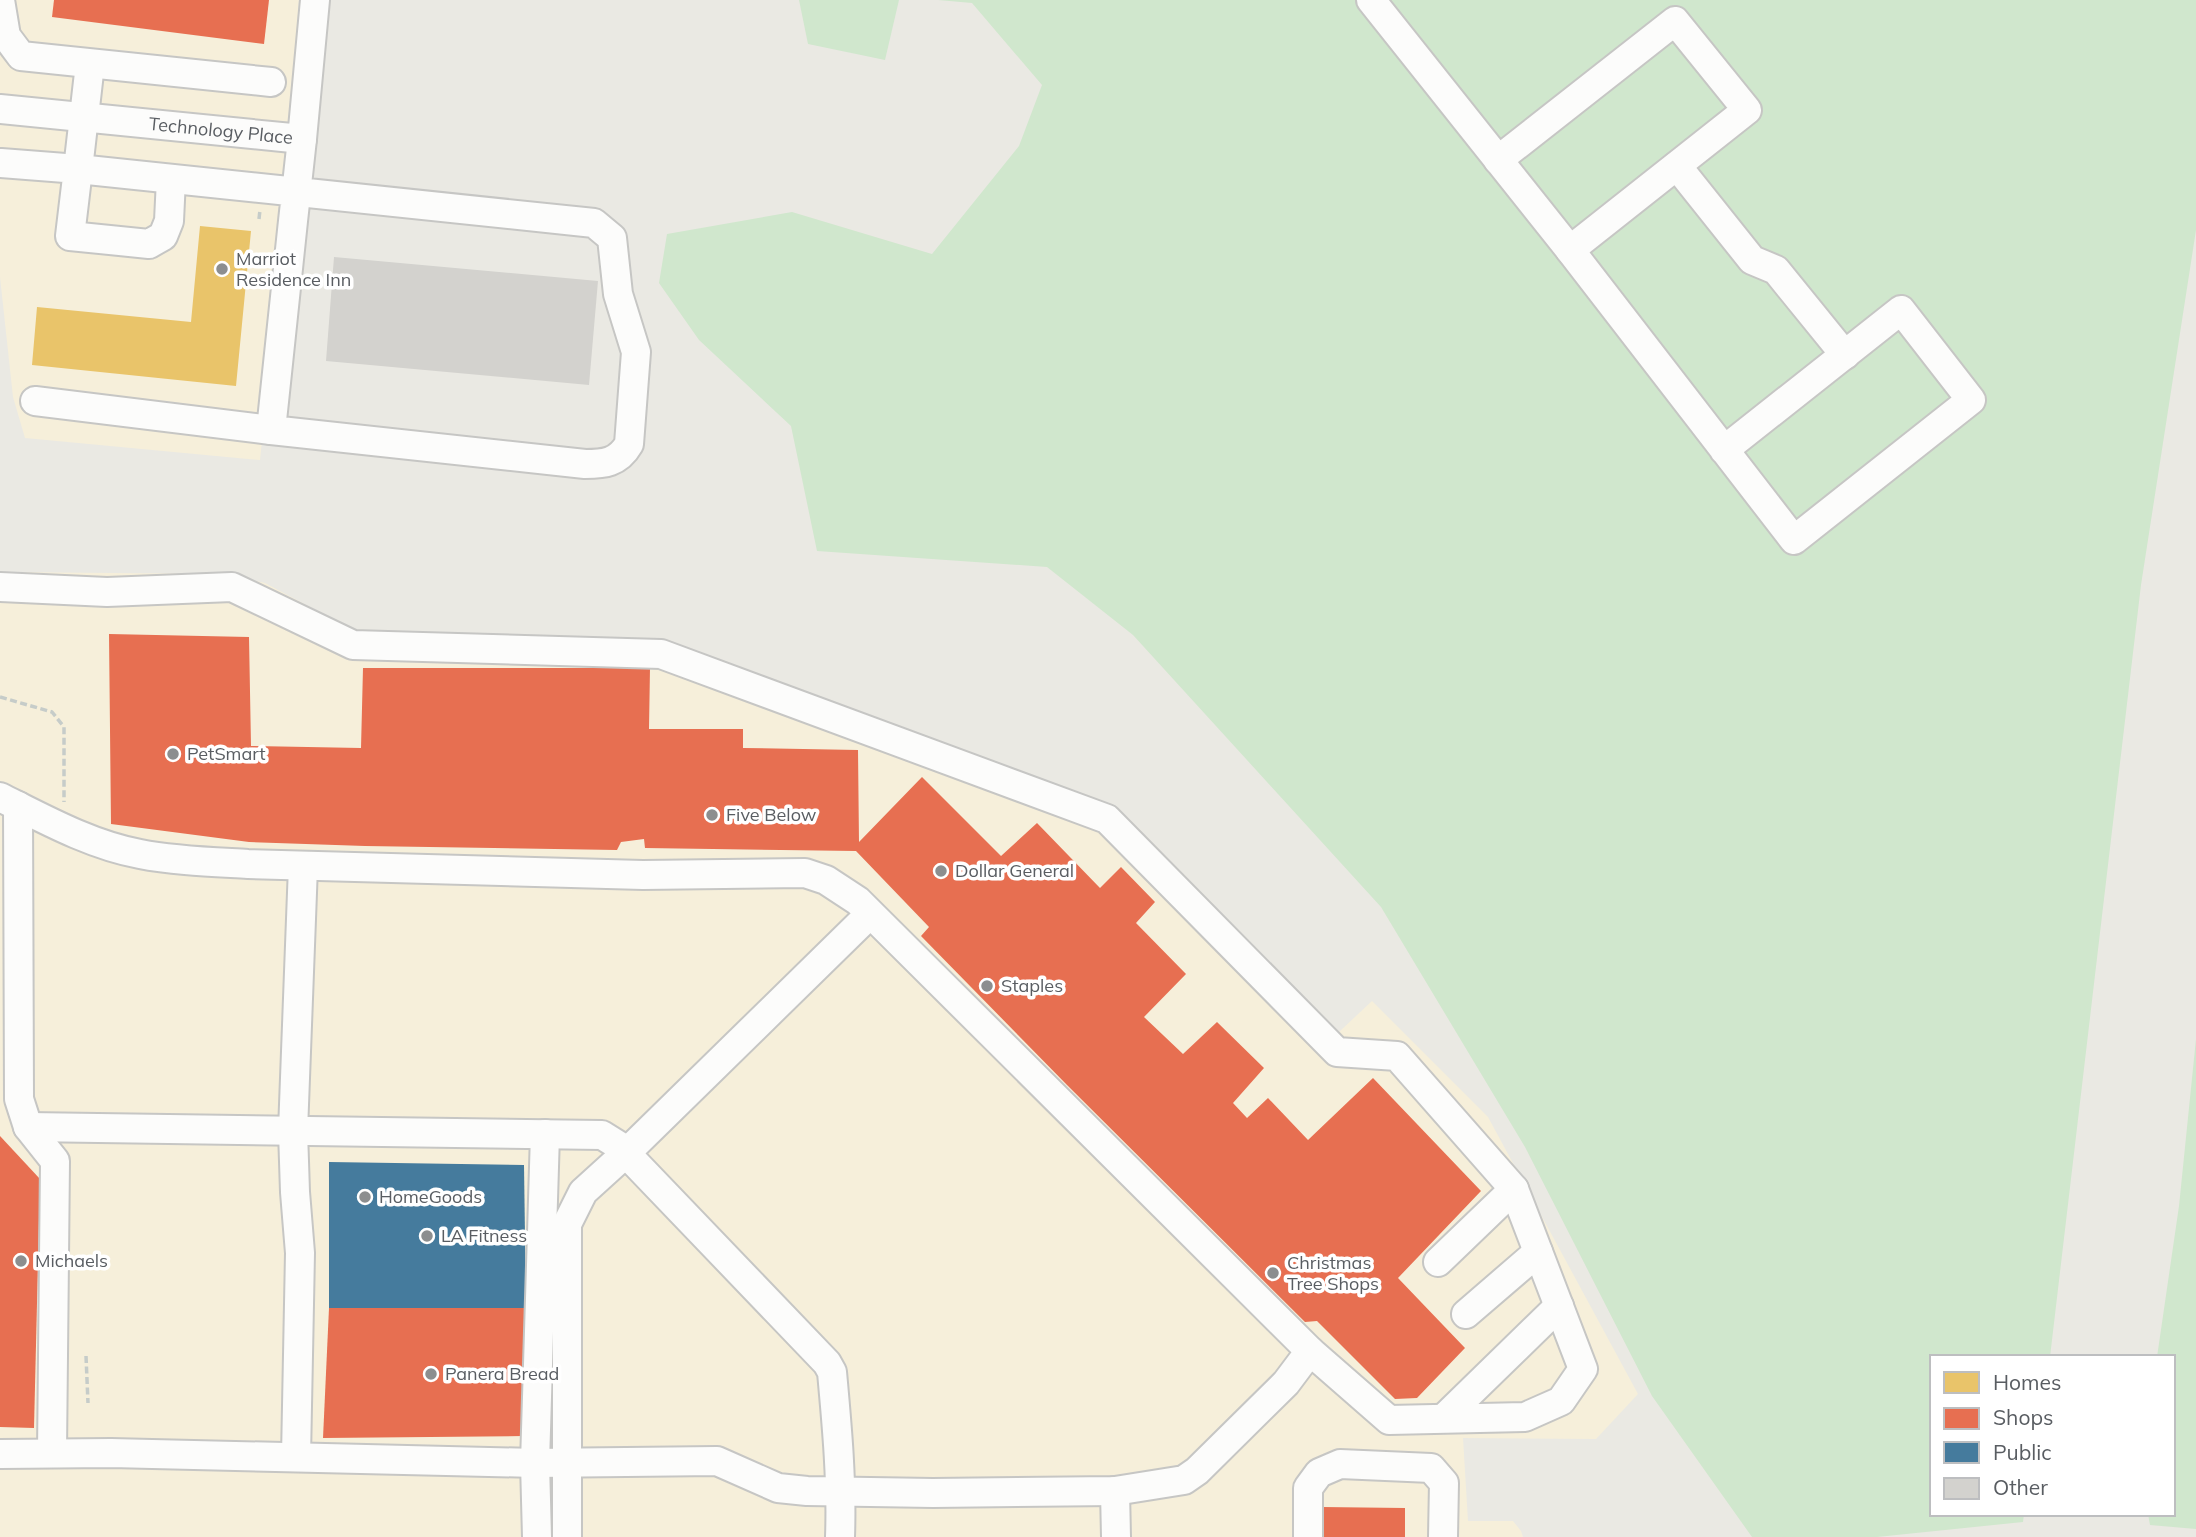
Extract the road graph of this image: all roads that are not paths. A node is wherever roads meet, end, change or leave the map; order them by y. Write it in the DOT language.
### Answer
graph roads {
  1 [pos="0,0"];
  2 [pos="315,0"];
  3 [pos="1371,0"];
  4 [pos="90,64"];
  5 [pos="271,82"];
  6 [pos="0,109"];
  7 [pos="83,116"];
  8 [pos="302,139"];
  9 [pos="1497,160"];
  10 [pos="1,163"];
  11 [pos="1677,166"];
  12 [pos="78,169"];
  13 [pos="171,179"];
  14 [pos="296,193"];
  15 [pos="1570,250"];
  16 [pos="1845,355"];
  17 [pos="35,401"];
  18 [pos="271,430"];
  19 [pos="1724,450"];
  20 [pos="0,587"];
  21 [pos="9,801"];
  22 [pos="303,866"];
  23 [pos="870,914"];
  24 [pos="28,1127"];
  25 [pos="293,1131"];
  26 [pos="553,1134"];
  27 [pos="626,1153"];
  28 [pos="1514,1189"];
  29 [pos="567,1224"];
  30 [pos="1538,1251"];
  31 [pos="1438,1262"];
  32 [pos="554,1300"];
  33 [pos="1559,1306"];
  34 [pos="1466,1314"];
  35 [pos="1310,1351"];
  36 [pos="1444,1418"];
  37 [pos="52,1453"];
  38 [pos="0,1454"];
  39 [pos="296,1457"];
  40 [pos="535,1463"];
  41 [pos="568,1463"];
  42 [pos="842,1490"];
  43 [pos="1115,1491"];
  44 [pos="537,1537"];
  45 [pos="567,1537"];
  46 [pos="840,1537"];
  47 [pos="1116,1537"];
  48 [pos="1308,1537"];
  49 [pos="1443,1537"];
  1 -- 4 [label="street"];
  2 -- 8 [label="street, Technology Place"];
  3 -- 9 [label="street"];
  4 -- 5 [label="street"];
  4 -- 7 [label="street"];
  6 -- 7 [label="street, Technology Place"];
  7 -- 8 [label="street, Technology Place"];
  7 -- 12 [label="street"];
  8 -- 14 [label="street"];
  9 -- 11 [label="street"];
  9 -- 15 [label="street"];
  10 -- 12 [label="street"];
  11 -- 15 [label="street"];
  11 -- 16 [label="street"];
  12 -- 13 [label="street"];
  12 -- 13 [label="street"];
  13 -- 14 [label="street"];
  14 -- 18 [label="street"];
  14 -- 18 [label="street"];
  15 -- 19 [label="street"];
  16 -- 19 [label="street"];
  16 -- 19 [label="street"];
  17 -- 18 [label="street"];
  20 -- 28 [label="street"];
  21 -- 22 [label="street"];
  21 -- 24 [label="street"];
  22 -- 23 [label="street"];
  22 -- 25 [label="street"];
  23 -- 27 [label="street"];
  23 -- 35 [label="street"];
  24 -- 25 [label="street"];
  24 -- 37 [label="street"];
  25 -- 26 [label="street"];
  25 -- 39 [label="street"];
  26 -- 27 [label="street"];
  26 -- 29 [label="street"];
  26 -- 32 [label="street"];
  27 -- 29 [label="street"];
  27 -- 42 [label="street"];
  28 -- 30 [label="street"];
  28 -- 31 [label="street"];
  29 -- 32 [label="street"];
  30 -- 33 [label="street"];
  30 -- 34 [label="street"];
  32 -- 40 [label="street"];
  32 -- 41 [label="street"];
  33 -- 36 [label="street"];
  33 -- 36 [label="street"];
  35 -- 36 [label="street"];
  35 -- 43 [label="street"];
  37 -- 38 [label="street"];
  37 -- 39 [label="street"];
  39 -- 40 [label="street"];
  40 -- 41 [label="street"];
  40 -- 44 [label="street"];
  41 -- 42 [label="street"];
  41 -- 45 [label="street"];
  42 -- 43 [label="street"];
  42 -- 46 [label="street"];
  43 -- 47 [label="street"];
  48 -- 49 [label="street"];
}
